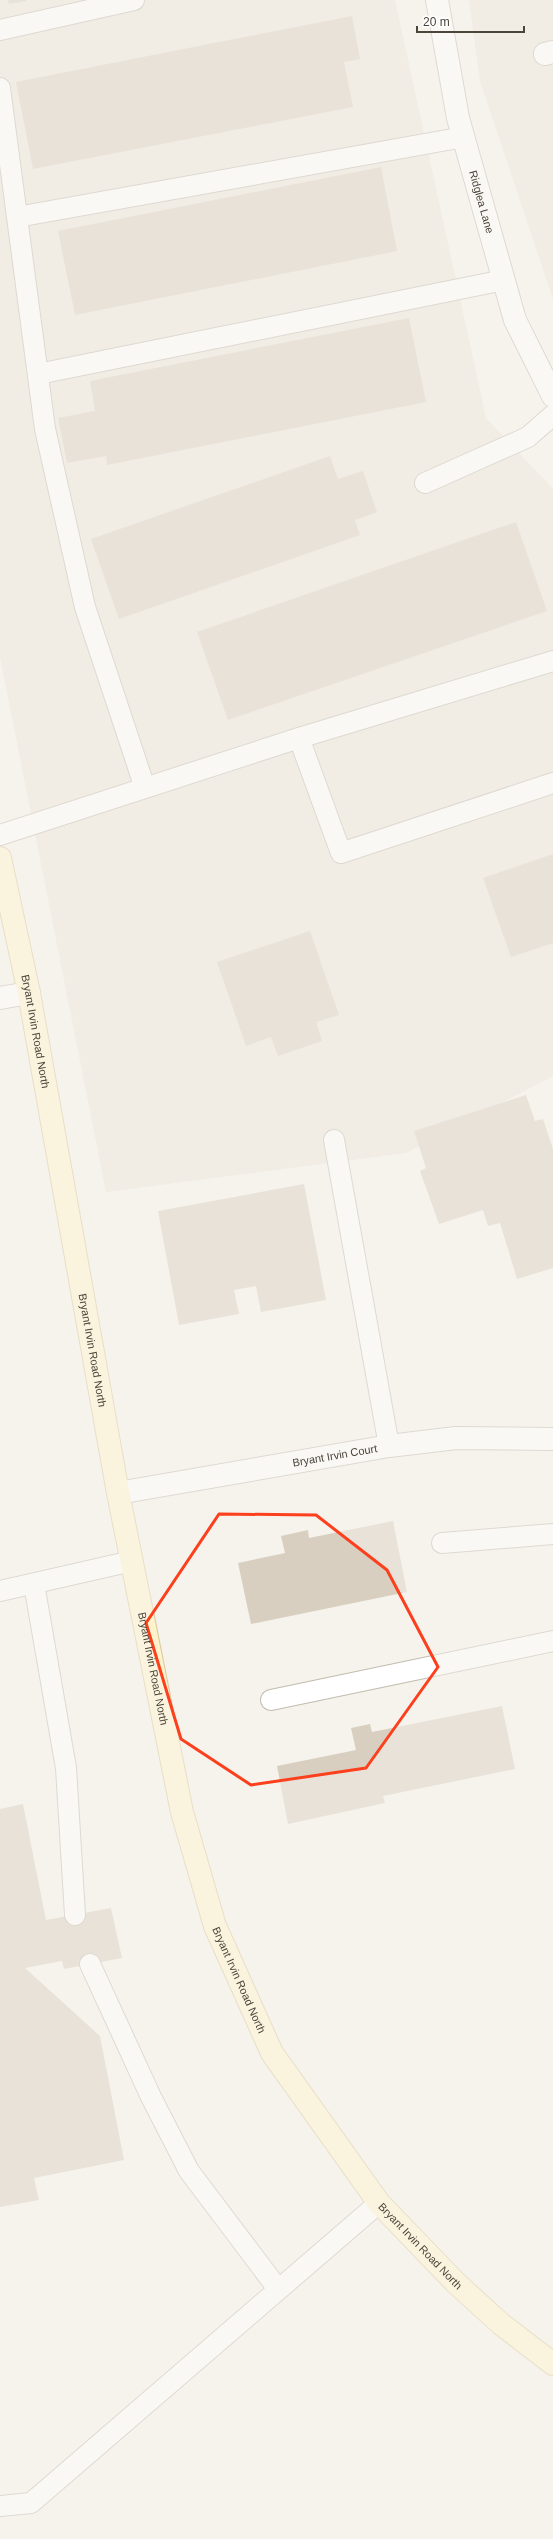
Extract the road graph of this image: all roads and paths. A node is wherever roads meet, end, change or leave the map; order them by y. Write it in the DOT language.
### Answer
graph roads {
  1 [pos="134,0"];
  2 [pos="437,0"];
  3 [pos="0,30"];
  4 [pos="0,88"];
  5 [pos="464,137"];
  6 [pos="17,217"];
  7 [pos="504,280"];
  8 [pos="38,374"];
  9 [pos="553,396"];
  10 [pos="553,415"];
  11 [pos="425,484"];
  12 [pos="553,660"];
  13 [pos="299,738"];
  14 [pos="553,783"];
  15 [pos="145,788"];
  16 [pos="0,835"];
  17 [pos="0,858"];
  18 [pos="29,993"];
  19 [pos="0,998"];
  20 [pos="334,1140"];
  21 [pos="553,1439"];
  22 [pos="389,1446"];
  23 [pos="118,1493"];
  24 [pos="553,1534"];
  25 [pos="442,1543"];
  26 [pos="132,1562"];
  27 [pos="34,1584"];
  28 [pos="0,1591"];
  29 [pos="553,1641"];
  30 [pos="271,1700"];
  31 [pos="75,1915"];
  32 [pos="90,1964"];
  33 [pos="379,2203"];
  34 [pos="278,2289"];
  35 [pos="553,2364"];
  36 [pos="0,2506"];
  1 -- 3 [label="lane"];
  2 -- 5 [label="street, Ridglea Lane"];
  4 -- 6 [label="lane"];
  5 -- 6 [label="lane"];
  5 -- 7 [label="street, Ridglea Lane"];
  6 -- 8 [label="lane"];
  7 -- 8 [label="lane"];
  7 -- 9 [label="street, Ridglea Lane"];
  8 -- 15 [label="lane"];
  10 -- 11 [label="lane"];
  12 -- 13 [label="lane"];
  13 -- 14 [label="lane"];
  13 -- 15 [label="lane"];
  15 -- 16 [label="lane"];
  17 -- 18 [label="main road, Bryant Irvin Road North"];
  18 -- 19 [label="street"];
  18 -- 23 [label="main road, Bryant Irvin Road North"];
  20 -- 22 [label="lane"];
  21 -- 22 [label="street, Bryant Irvin Court"];
  22 -- 23 [label="street, Bryant Irvin Court"];
  23 -- 26 [label="main road, Bryant Irvin Road North"];
  24 -- 25 [label="lane"];
  26 -- 27 [label="lane"];
  26 -- 33 [label="main road, Bryant Irvin Road North"];
  27 -- 28 [label="lane"];
  27 -- 31 [label="lane"];
  29 -- 30 [label="lane"];
  32 -- 34 [label="lane"];
  33 -- 34 [label="lane"];
  33 -- 35 [label="main road, Bryant Irvin Road North"];
  34 -- 36 [label="lane"];
}
